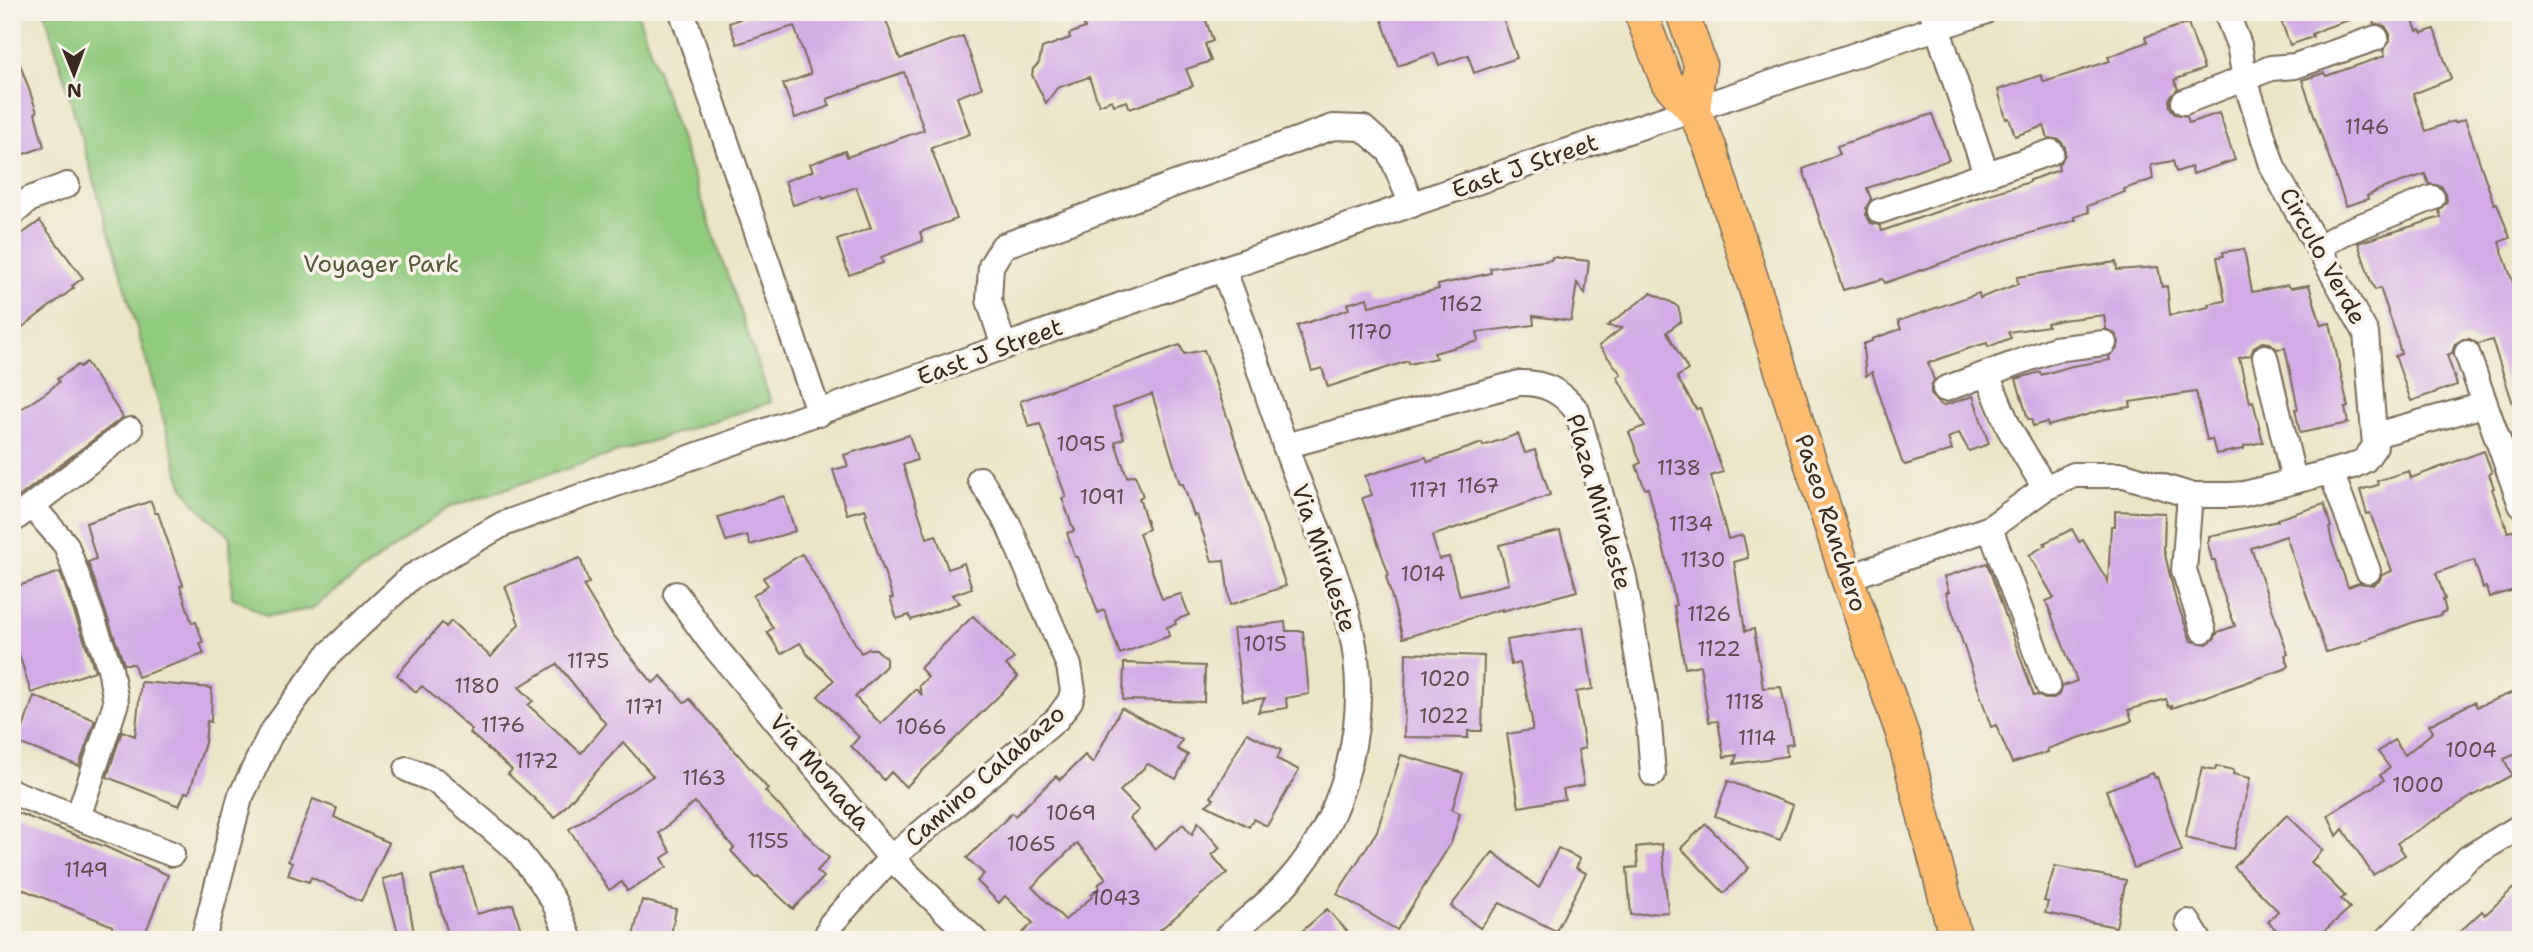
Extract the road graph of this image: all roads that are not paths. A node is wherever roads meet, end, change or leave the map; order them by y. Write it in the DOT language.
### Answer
graph roads {
  1 [pos="682,12"];
  2 [pos="1640,12"];
  3 [pos="1682,12"];
  4 [pos="1984,12"];
  5 [pos="2226,12"];
  6 [pos="1935,20"];
  7 [pos="2376,38"];
  8 [pos="2245,79"];
  9 [pos="2184,102"];
  10 [pos="1694,111"];
  11 [pos="2051,152"];
  12 [pos="1986,174"];
  13 [pos="67,185"];
  14 [pos="2432,198"];
  15 [pos="1412,205"];
  16 [pos="1880,211"];
  17 [pos="12,214"];
  18 [pos="2319,247"];
  19 [pos="1223,270"];
  20 [pos="2104,342"];
  21 [pos="1004,347"];
  22 [pos="2467,353"];
  23 [pos="2265,356"];
  24 [pos="1987,374"];
  25 [pos="1945,389"];
  26 [pos="2484,405"];
  27 [pos="819,414"];
  28 [pos="130,430"];
  29 [pos="2375,435"];
  30 [pos="1285,446"];
  31 [pos="2331,472"];
  32 [pos="980,479"];
  33 [pos="2294,480"];
  34 [pos="2045,488"];
  35 [pos="2190,495"];
  36 [pos="2521,505"];
  37 [pos="33,507"];
  38 [pos="12,521"];
  39 [pos="1990,528"];
  40 [pos="2368,571"];
  41 [pos="1847,578"];
  42 [pos="676,594"];
  43 [pos="2203,630"];
  44 [pos="2048,685"];
  45 [pos="407,769"];
  46 [pos="1653,774"];
  47 [pos="12,792"];
  48 [pos="78,817"];
  49 [pos="2521,826"];
  50 [pos="172,854"];
  51 [pos="891,858"];
  52 [pos="203,940"];
  53 [pos="570,940"];
  54 [pos="825,940"];
  55 [pos="975,940"];
  56 [pos="1223,940"];
  57 [pos="1956,940"];
  58 [pos="2387,940"];
  1 -- 27 [label="street"];
  2 -- 10 [label="main road, Paseo Ranchero"];
  3 -- 10 [label="main road, Paseo Ranchero"];
  4 -- 6 [label="street, East J Street"];
  5 -- 8 [label="street, Circulo Verde"];
  6 -- 10 [label="street, East J Street"];
  6 -- 12 [label="street"];
  7 -- 8 [label="street"];
  8 -- 9 [label="street"];
  8 -- 18 [label="street, Circulo Verde"];
  10 -- 15 [label="street, East J Street"];
  10 -- 41 [label="main road, Paseo Ranchero"];
  11 -- 12 [label="street"];
  12 -- 16 [label="street"];
  13 -- 17 [label="street"];
  14 -- 18 [label="street"];
  15 -- 19 [label="street, East J Street"];
  15 -- 21 [label="street"];
  18 -- 29 [label="street, Circulo Verde"];
  19 -- 21 [label="street, East J Street"];
  19 -- 30 [label="street, Via Miraleste"];
  20 -- 24 [label="street"];
  21 -- 27 [label="street, East J Street"];
  22 -- 26 [label="street"];
  23 -- 33 [label="street"];
  24 -- 25 [label="street"];
  24 -- 34 [label="street"];
  26 -- 29 [label="street"];
  26 -- 36 [label="street"];
  27 -- 52 [label="street, East J Street"];
  28 -- 37 [label="street"];
  29 -- 31 [label="street"];
  30 -- 46 [label="street, Plaza Miraleste"];
  30 -- 56 [label="street, Via Miraleste"];
  31 -- 33 [label="street"];
  31 -- 40 [label="street"];
  32 -- 51 [label="street, Camino Calabazo"];
  33 -- 35 [label="street"];
  34 -- 35 [label="street"];
  34 -- 39 [label="street"];
  35 -- 43 [label="street"];
  37 -- 38 [label="street"];
  37 -- 48 [label="street"];
  39 -- 41 [label="street"];
  39 -- 44 [label="street"];
  41 -- 57 [label="main road, Paseo Ranchero"];
  42 -- 51 [label="street, Via Monada"];
  45 -- 53 [label="street"];
  47 -- 48 [label="street"];
  48 -- 50 [label="street"];
  49 -- 58 [label="street"];
  51 -- 54 [label="street, Camino Calabazo"];
  51 -- 55 [label="street, Via Monada"];
}
